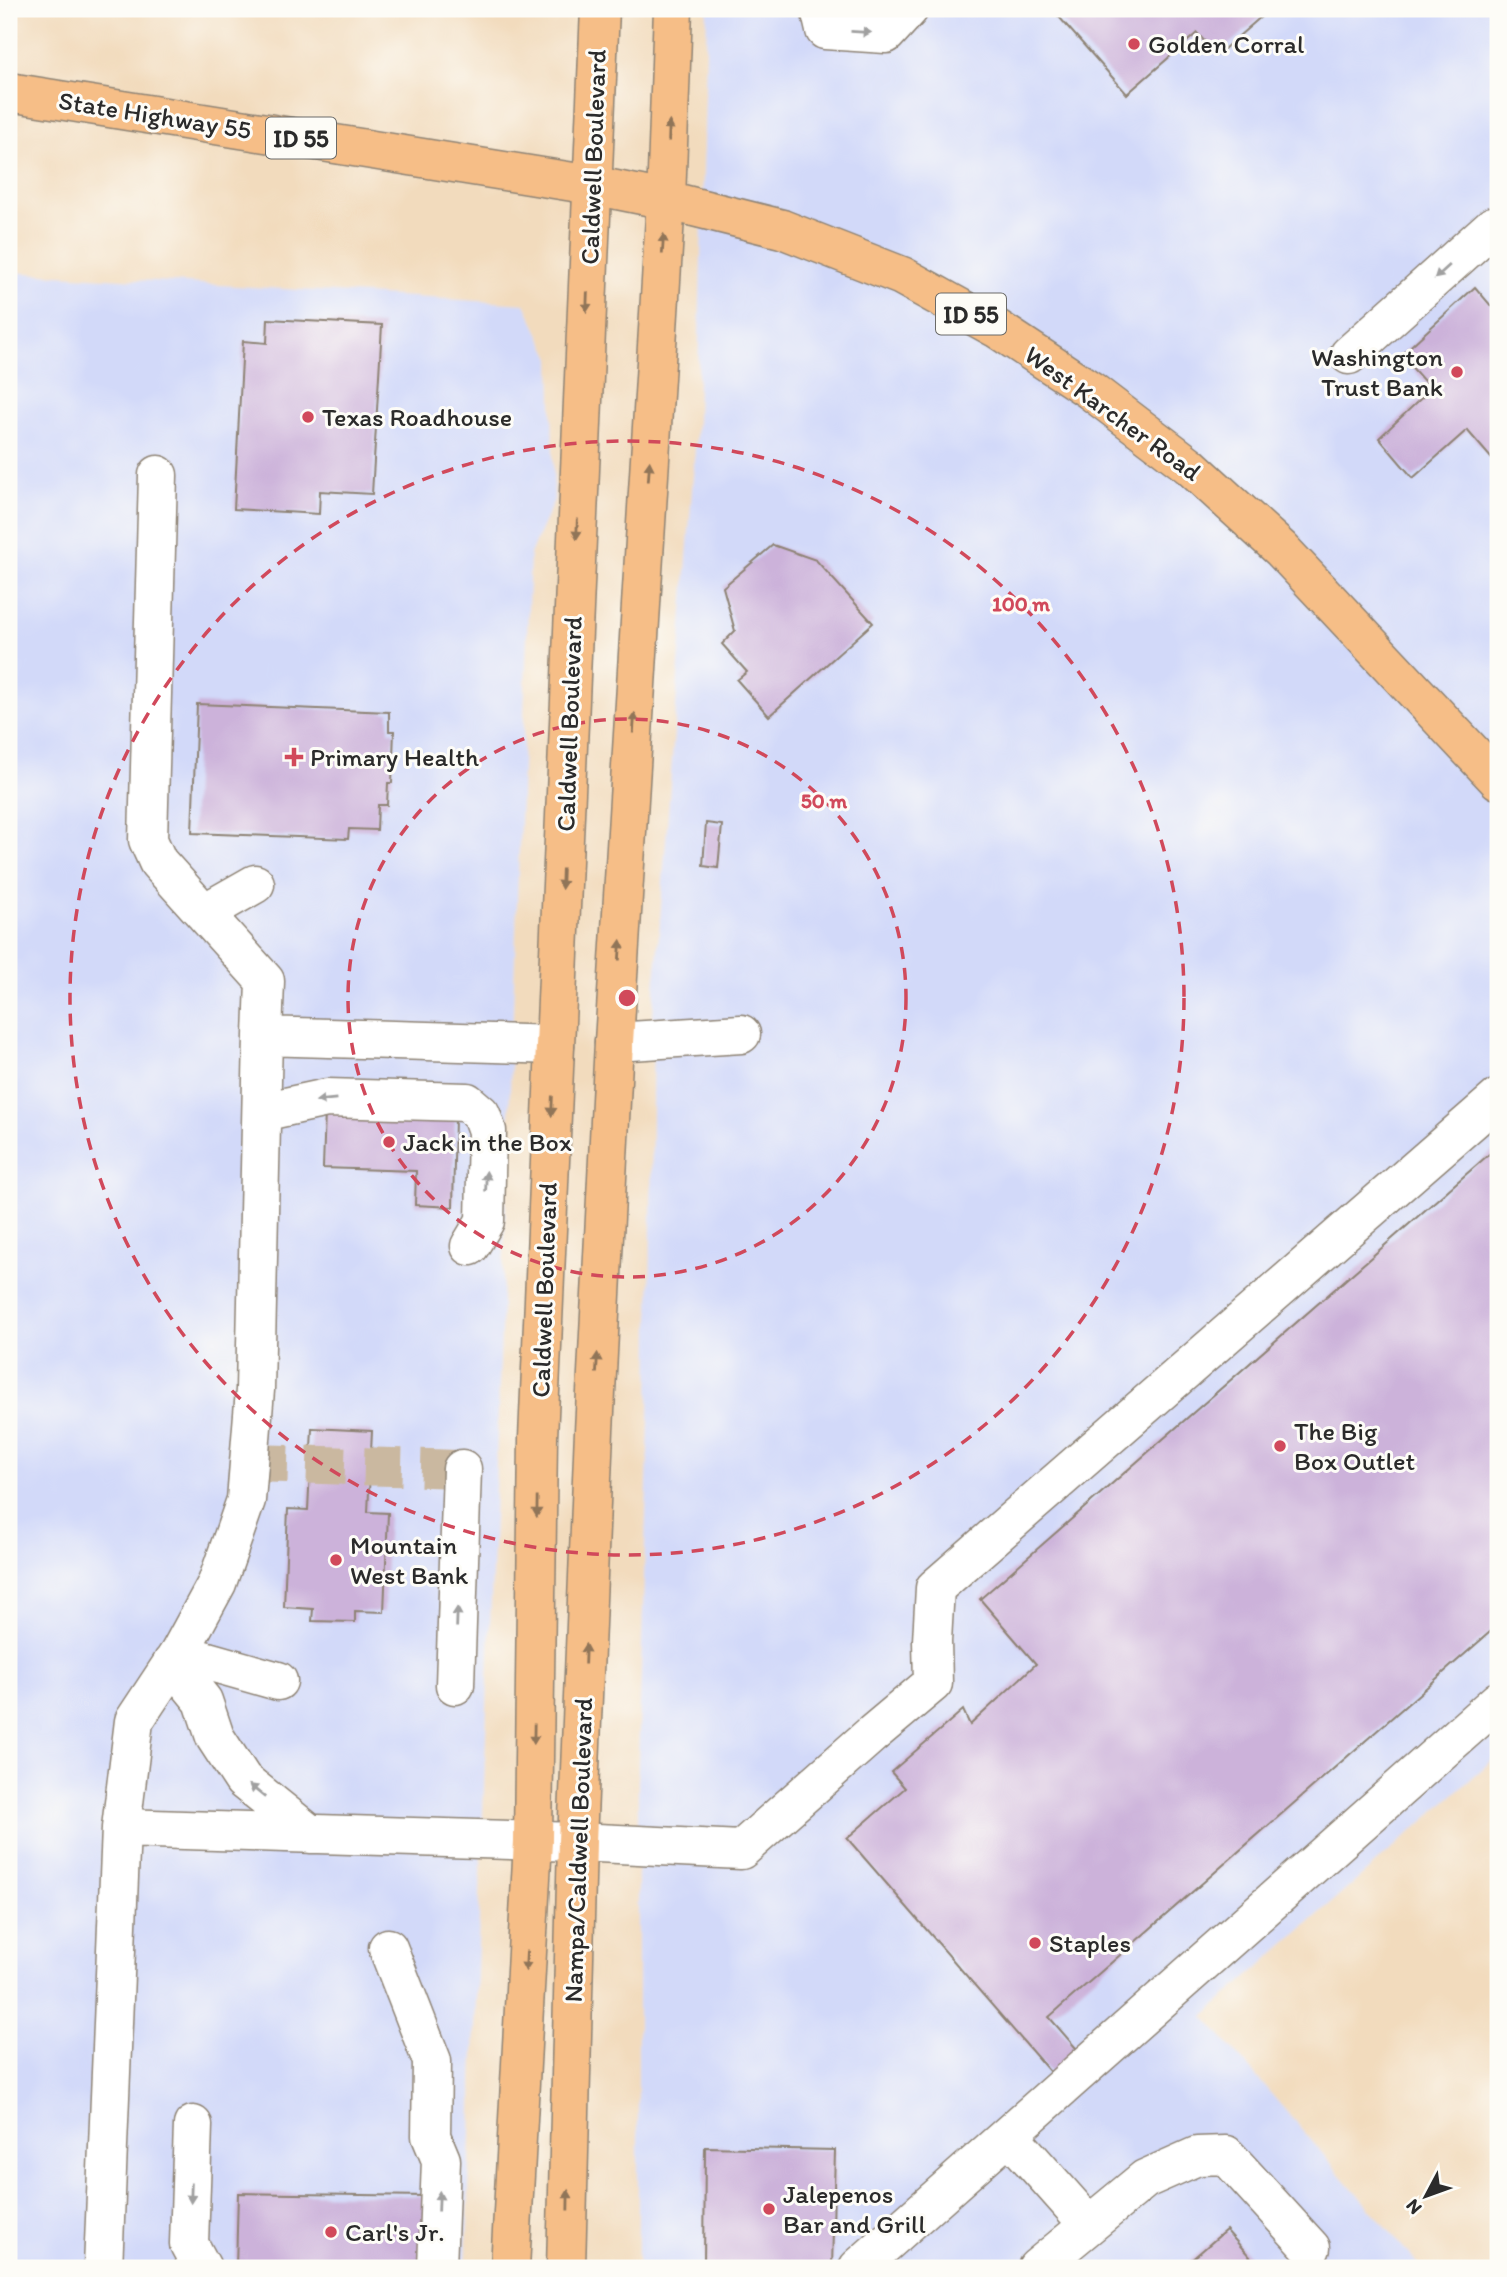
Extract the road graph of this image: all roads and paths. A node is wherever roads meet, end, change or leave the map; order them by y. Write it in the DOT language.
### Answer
graph roads {
  1 [pos="600,9"];
  2 [pos="673,9"];
  3 [pos="820,9"];
  4 [pos="909,9"];
  5 [pos="9,92"];
  6 [pos="592,185"];
  7 [pos="666,200"];
  8 [pos="1493,226"];
  9 [pos="1349,355"];
  10 [pos="158,475"];
  11 [pos="1498,780"];
  12 [pos="255,884"];
  13 [pos="204,913"];
  14 [pos="741,1034"];
  15 [pos="263,1037"];
  16 [pos="614,1042"];
  17 [pos="555,1045"];
  18 [pos="1498,1098"];
  19 [pos="262,1112"];
  20 [pos="470,1246"];
  21 [pos="538,1438"];
  22 [pos="462,1469"];
  23 [pos="176,1658"];
  24 [pos="278,1681"];
  25 [pos="455,1685"];
  26 [pos="1498,1701"];
  27 [pos="121,1828"];
  28 [pos="310,1834"];
  29 [pos="533,1841"];
  30 [pos="577,1842"];
  31 [pos="388,1948"];
  32 [pos="193,2125"];
  33 [pos="1010,2136"];
  34 [pos="1089,2225"];
  35 [pos="1311,2248"];
  36 [pos="103,2268"];
  37 [pos="202,2268"];
  38 [pos="437,2268"];
  39 [pos="510,2268"];
  40 [pos="566,2268"];
  41 [pos="858,2268"];
  42 [pos="1037,2268"];
  1 -- 6 [label="main road, Caldwell Boulevard"];
  7 -- 2 [label="main road, one-way"];
  3 -- 4 [label="lane, one-way"];
  5 -- 6 [label="main road, State Highway 55 / ID 55"];
  6 -- 7 [label="main road, West Karcher Road / ID 55"];
  6 -- 17 [label="main road, Caldwell Boulevard, one-way"];
  7 -- 11 [label="main road, West Karcher Road / ID 55"];
  16 -- 7 [label="main road, one-way"];
  8 -- 9 [label="lane, one-way"];
  10 -- 13 [label="lane"];
  12 -- 13 [label="lane"];
  13 -- 15 [label="lane"];
  14 -- 16 [label="lane"];
  15 -- 17 [label="lane"];
  15 -- 19 [label="lane"];
  30 -- 16 [label="main road, Nampa/Caldwell Boulevard, one-way"];
  17 -- 21 [label="main road, Caldwell Boulevard, one-way"];
  18 -- 30 [label="lane"];
  20 -- 19 [label="lane, one-way"];
  19 -- 23 [label="lane"];
  21 -- 29 [label="main road, Nampa/Caldwell Boulevard, one-way"];
  25 -- 22 [label="lane, one-way"];
  23 -- 24 [label="lane"];
  23 -- 27 [label="lane"];
  28 -- 23 [label="lane, one-way"];
  26 -- 33 [label="lane"];
  27 -- 28 [label="lane"];
  27 -- 36 [label="lane"];
  28 -- 29 [label="lane"];
  29 -- 30 [label="lane"];
  29 -- 39 [label="main road, Nampa/Caldwell Boulevard, one-way"];
  40 -- 30 [label="main road, Nampa/Caldwell Boulevard, one-way"];
  38 -- 31 [label="lane, one-way"];
  32 -- 37 [label="lane, one-way"];
  33 -- 34 [label="lane"];
  33 -- 41 [label="lane"];
  34 -- 35 [label="lane"];
  34 -- 42 [label="lane"];
}
